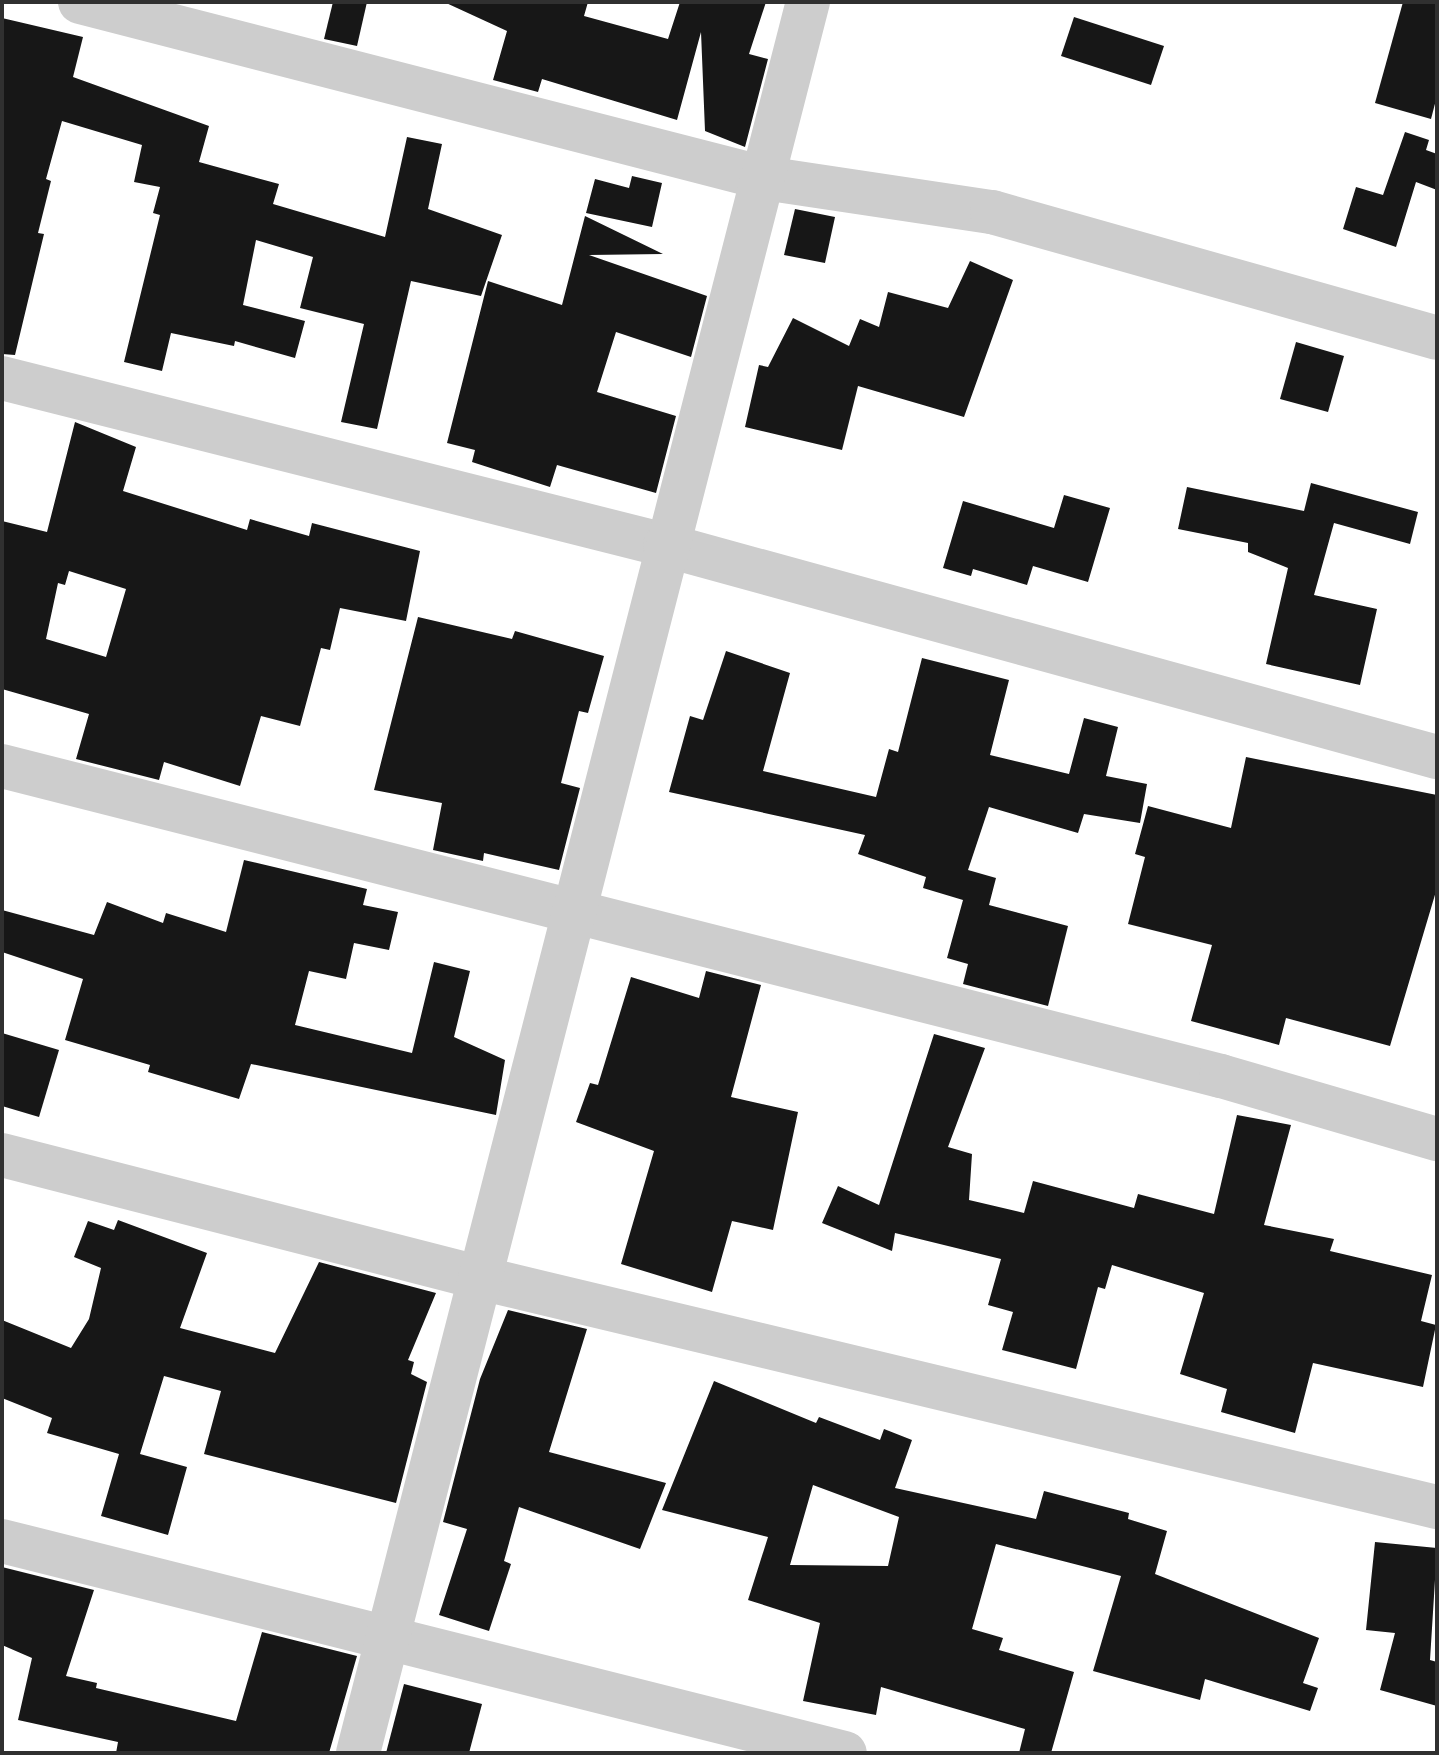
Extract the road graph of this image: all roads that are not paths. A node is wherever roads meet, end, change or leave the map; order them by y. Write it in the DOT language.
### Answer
graph roads {
  1 [pos="80,2"];
  2 [pos="808,2"];
  3 [pos="764,178"];
  4 [pos="1437,338"];
  5 [pos="2,378"];
  6 [pos="665,545"];
  7 [pos="1437,757"];
  8 [pos="2,766"];
  9 [pos="577,915"];
  10 [pos="1437,1139"];
  11 [pos="2,1155"];
  12 [pos="480,1278"];
  13 [pos="1437,1507"];
  14 [pos="2,1541"];
  15 [pos="385,1639"];
  16 [pos="358,1753"];
  17 [pos="845,1753"];
  1 -- 3 [label="street"];
  2 -- 3 [label="street"];
  3 -- 4 [label="street"];
  3 -- 6 [label="street"];
  5 -- 6 [label="street"];
  6 -- 7 [label="street"];
  6 -- 9 [label="street"];
  8 -- 9 [label="street"];
  9 -- 10 [label="street"];
  9 -- 12 [label="street"];
  11 -- 12 [label="street"];
  12 -- 13 [label="street"];
  12 -- 15 [label="street"];
  14 -- 15 [label="street"];
  15 -- 16 [label="street"];
  15 -- 17 [label="street"];
}
